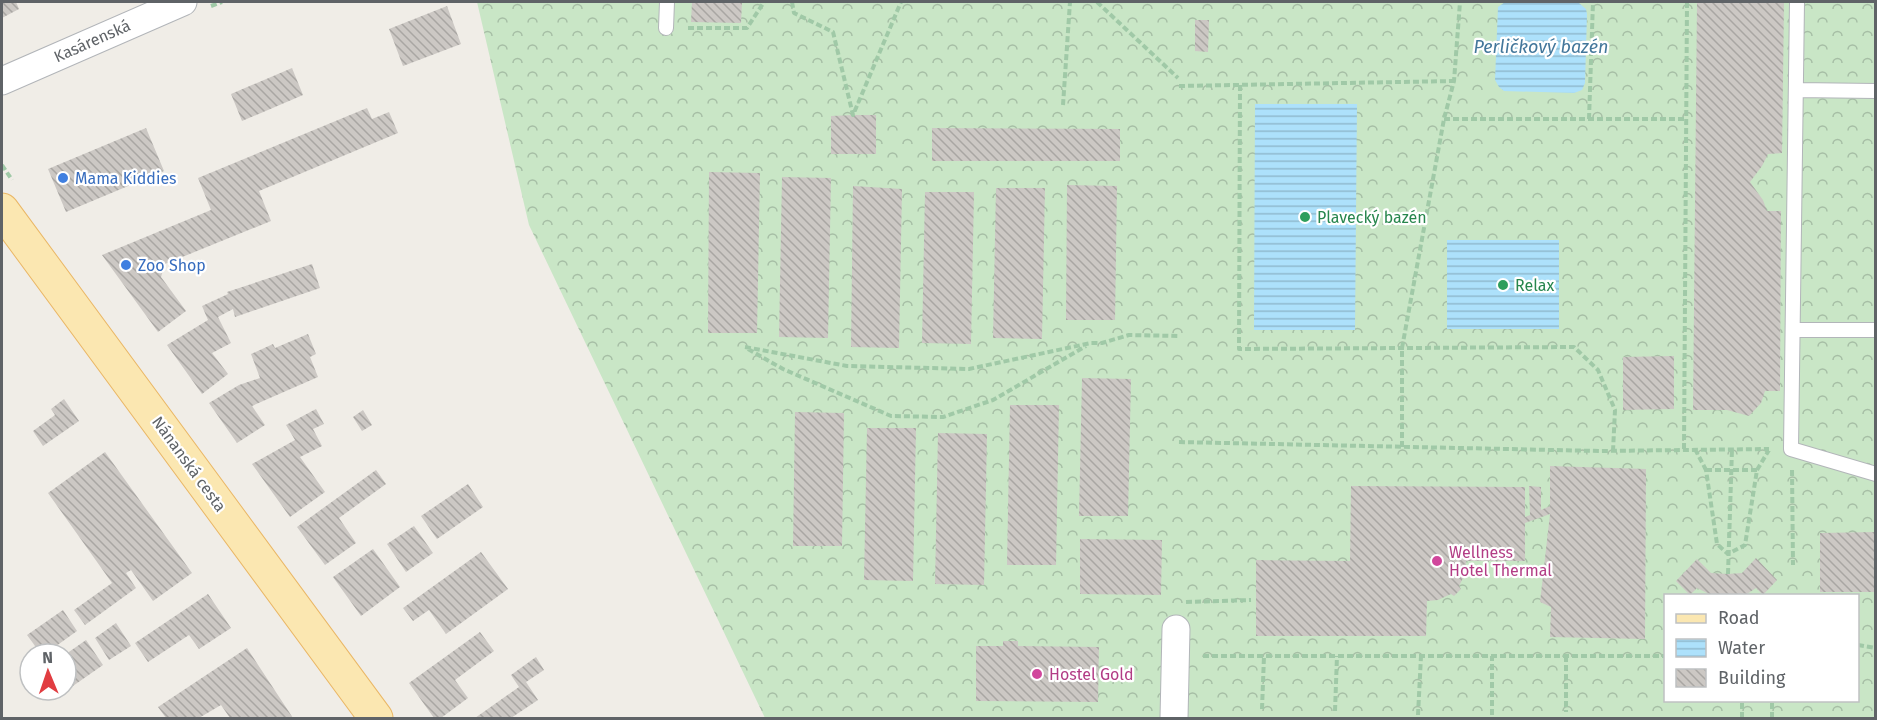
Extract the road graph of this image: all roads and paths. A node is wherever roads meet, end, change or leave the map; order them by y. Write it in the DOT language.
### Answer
graph roads {
  1 [pos="183,2"];
  2 [pos="667,2"];
  3 [pos="764,2"];
  4 [pos="792,2"];
  5 [pos="901,2"];
  6 [pos="1070,2"];
  7 [pos="1097,2"];
  8 [pos="1460,2"];
  9 [pos="1593,2"];
  10 [pos="1686,2"];
  11 [pos="1797,2"];
  12 [pos="666,27"];
  13 [pos="1178,78"];
  14 [pos="2,81"];
  15 [pos="1454,81"];
  16 [pos="1240,85"];
  17 [pos="1179,86"];
  18 [pos="1796,90"];
  19 [pos="1875,91"];
  20 [pos="1063,105"];
  21 [pos="1444,119"];
  22 [pos="1589,119"];
  23 [pos="1687,119"];
  24 [pos="2,210"];
  25 [pos="1793,330"];
  26 [pos="1875,330"];
  27 [pos="1179,336"];
  28 [pos="1091,343"];
  29 [pos="1402,348"];
  30 [pos="1179,442"];
  31 [pos="1402,447"];
  32 [pos="1684,449"];
  33 [pos="1695,449"];
  34 [pos="1732,449"];
  35 [pos="1791,449"];
  36 [pos="1613,451"];
  37 [pos="1706,470"];
  38 [pos="1732,470"];
  39 [pos="1757,470"];
  40 [pos="1875,474"];
  41 [pos="1728,554"];
  42 [pos="1793,565"];
  43 [pos="1728,574"];
  44 [pos="1251,600"];
  45 [pos="1176,602"];
  46 [pos="1176,629"];
  47 [pos="1859,645"];
  48 [pos="1875,648"];
  49 [pos="1175,656"];
  50 [pos="1264,656"];
  51 [pos="1336,656"];
  52 [pos="1421,656"];
  53 [pos="1492,656"];
  54 [pos="1566,656"];
  55 [pos="1664,656"];
  56 [pos="1742,702"];
  57 [pos="1772,702"];
  58 [pos="1262,710"];
  59 [pos="1335,711"];
  60 [pos="1566,712"];
  61 [pos="1492,715"];
  62 [pos="1418,716"];
  63 [pos="376,718"];
  64 [pos="1174,718"];
  65 [pos="1742,718"];
  66 [pos="1772,718"];
  1 -- 14 [label="street, Kasárenská"];
  2 -- 12 [label="lane"];
  3 -- 12 [label="path"];
  4 -- 5 [label="path"];
  6 -- 20 [label="path"];
  7 -- 13 [label="path"];
  8 -- 15 [label="path"];
  9 -- 22 [label="path"];
  10 -- 23 [label="path"];
  11 -- 18 [label="lane"];
  15 -- 16 [label="path"];
  15 -- 21 [label="path"];
  16 -- 17 [label="path"];
  16 -- 29 [label="path"];
  18 -- 19 [label="lane"];
  18 -- 25 [label="lane"];
  21 -- 22 [label="path"];
  21 -- 29 [label="path"];
  22 -- 23 [label="path"];
  23 -- 32 [label="path"];
  24 -- 63 [label="main road, Nánanská cesta"];
  25 -- 26 [label="lane"];
  25 -- 35 [label="lane"];
  27 -- 28 [label="path"];
  28 -- 28 [label="path"];
  29 -- 31 [label="path"];
  29 -- 36 [label="path"];
  30 -- 31 [label="path"];
  31 -- 36 [label="path"];
  32 -- 33 [label="path"];
  32 -- 36 [label="path"];
  33 -- 34 [label="path"];
  33 -- 37 [label="path"];
  34 -- 38 [label="path"];
  34 -- 39 [label="path"];
  35 -- 40 [label="lane"];
  35 -- 42 [label="path"];
  37 -- 38 [label="path"];
  37 -- 41 [label="path"];
  38 -- 39 [label="path"];
  38 -- 41 [label="path"];
  39 -- 41 [label="path"];
  41 -- 43 [label="path"];
  44 -- 45 [label="path"];
  46 -- 49 [label="street"];
  47 -- 48 [label="path"];
  49 -- 50 [label="path"];
  49 -- 64 [label="street"];
  50 -- 51 [label="path"];
  50 -- 58 [label="path"];
  51 -- 52 [label="path"];
  51 -- 59 [label="path"];
  52 -- 53 [label="path"];
  52 -- 62 [label="path"];
  53 -- 54 [label="path"];
  53 -- 61 [label="path"];
  54 -- 55 [label="path"];
  54 -- 60 [label="path"];
  56 -- 65 [label="path"];
  57 -- 66 [label="path"];
}
